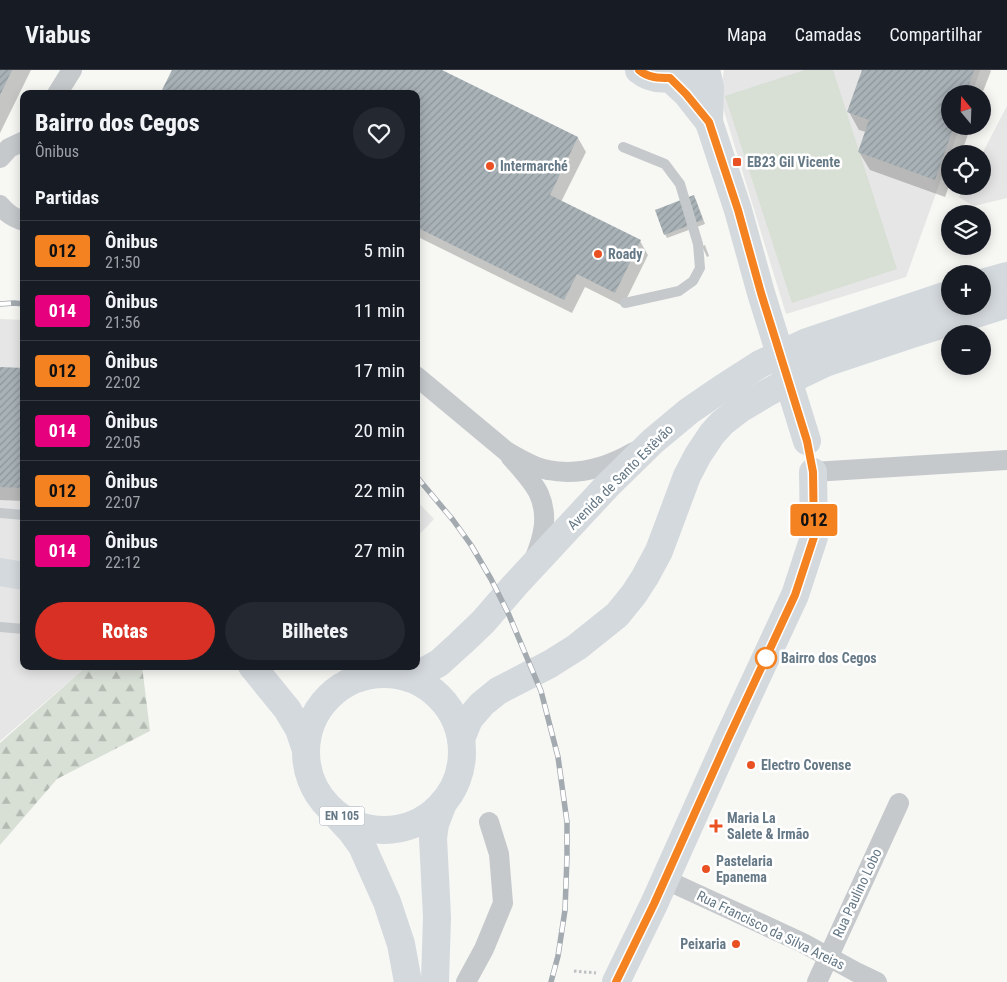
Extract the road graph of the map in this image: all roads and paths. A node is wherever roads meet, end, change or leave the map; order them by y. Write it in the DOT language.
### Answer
graph roads {
  1 [pos="639,70"];
  2 [pos="706,70"];
  3 [pos="70,72"];
  4 [pos="680,74"];
  5 [pos="59,90"];
  6 [pos="66,90"];
  7 [pos="709,122"];
  8 [pos="20,142"];
  9 [pos="623,147"];
  10 [pos="0,158"];
  11 [pos="2,210"];
  12 [pos="20,220"];
  13 [pos="1007,276"];
  14 [pos="991,280"];
  15 [pos="941,297"];
  16 [pos="625,303"];
  17 [pos="1007,304"];
  18 [pos="420,379"];
  19 [pos="653,441"];
  20 [pos="807,441"];
  21 [pos="506,451"];
  22 [pos="1007,460"];
  23 [pos="813,472"];
  24 [pos="0,514"];
  25 [pos="20,515"];
  26 [pos="0,566"];
  27 [pos="20,567"];
  28 [pos="530,569"];
  29 [pos="0,572"];
  30 [pos="20,575"];
  31 [pos="0,627"];
  32 [pos="20,629"];
  33 [pos="255,670"];
  34 [pos="362,670"];
  35 [pos="379,674"];
  36 [pos="408,677"];
  37 [pos="461,739"];
  38 [pos="306,750"];
  39 [pos="443,803"];
  40 [pos="899,804"];
  41 [pos="332,810"];
  42 [pos="489,822"];
  43 [pos="664,879"];
  44 [pos="828,957"];
  45 [pos="408,982"];
  46 [pos="435,982"];
  47 [pos="466,982"];
  48 [pos="616,982"];
  49 [pos="817,982"];
  50 [pos="877,982"];
  1 -- 4 [label="main road"];
  2 -- 7 [label="main road"];
  3 -- 5 [label="street"];
  3 -- 6 [label="street"];
  4 -- 7 [label="main road"];
  7 -- 20 [label="main road"];
  8 -- 10 [label="street"];
  9 -- 16 [label="lane"];
  11 -- 12 [label="street"];
  13 -- 14 [label="main road"];
  15 -- 19 [label="main road, Avenida de Santo Estêvão"];
  17 -- 37 [label="main road"];
  18 -- 21 [label="street"];
  19 -- 21 [label="street"];
  19 -- 28 [label="main road, Avenida de Santo Estêvão"];
  21 -- 28 [label="street"];
  22 -- 23 [label="street"];
  23 -- 43 [label="main road"];
  24 -- 25 [label="lane"];
  26 -- 27 [label="main road"];
  28 -- 36 [label="main road, Avenida de Santo Estêvão"];
  29 -- 30 [label="main road"];
  31 -- 32 [label="lane"];
  33 -- 38 [label="main road, EN 105"];
  34 -- 35 [label="main road, EN 105"];
  35 -- 36 [label="main road, EN 105"];
  35 -- 38 [label="main road, EN 105"];
  36 -- 37 [label="main road, EN 105"];
  37 -- 39 [label="main road, EN 105"];
  38 -- 41 [label="main road, EN 105"];
  39 -- 41 [label="main road, EN 105"];
  39 -- 46 [label="main road, EN 105"];
  40 -- 44 [label="street, Rua Paulino Lobo"];
  41 -- 45 [label="main road, EN 105"];
  42 -- 47 [label="street"];
  43 -- 44 [label="street, Rua Francisco da Silva Areias"];
  43 -- 48 [label="main road"];
  44 -- 49 [label="street, Rua Paulino Lobo"];
  44 -- 50 [label="street, Rua Francisco da Silva Areias"];
}
